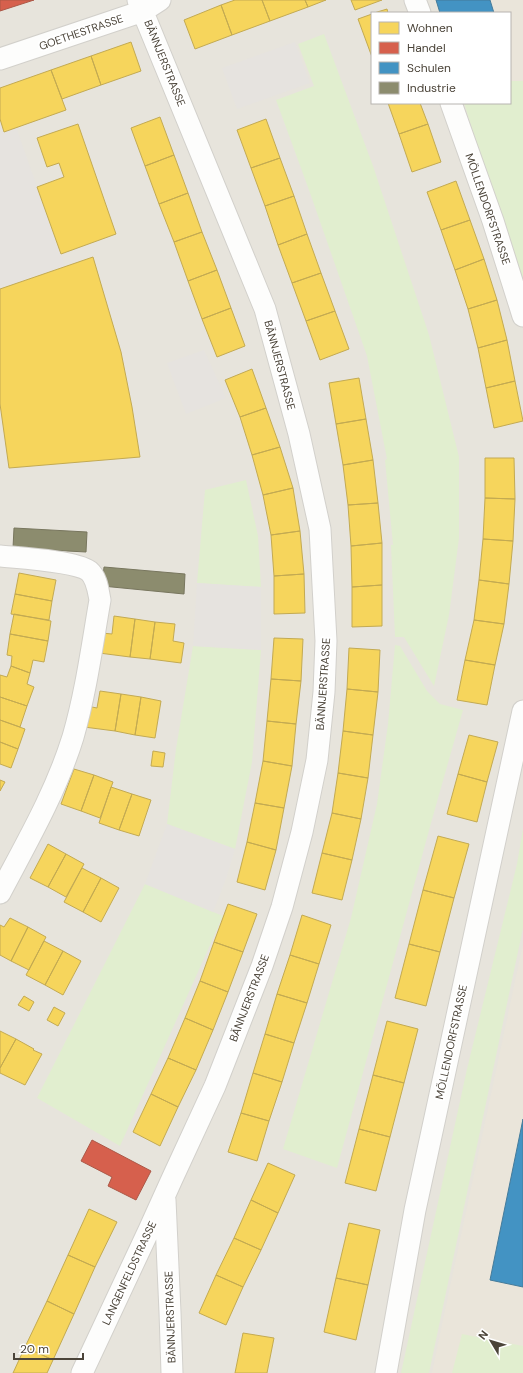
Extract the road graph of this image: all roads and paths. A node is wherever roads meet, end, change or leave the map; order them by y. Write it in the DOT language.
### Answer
graph roads {
  1 [pos="415,0"];
  2 [pos="147,4"];
  3 [pos="420,12"];
  4 [pos="0,59"];
  5 [pos="451,104"];
  6 [pos="523,316"];
  7 [pos="0,556"];
  8 [pos="523,711"];
  9 [pos="0,893"];
  10 [pos="165,1195"];
  11 [pos="82,1373"];
  12 [pos="172,1373"];
  13 [pos="386,1373"];
  1 -- 3 [label="street"];
  2 -- 4 [label="street, GOETHESTRASSE"];
  2 -- 10 [label="street, BÄNNJERSTRASSE"];
  5 -- 6 [label="street, MÖLLENDORFSTRASSE"];
  7 -- 9 [label="street"];
  8 -- 13 [label="street, MÖLLENDORFSTRASSE"];
  10 -- 11 [label="street, LANGENFELDSTRASSE"];
  10 -- 12 [label="street, BÄNNJERSTRASSE"];
}
